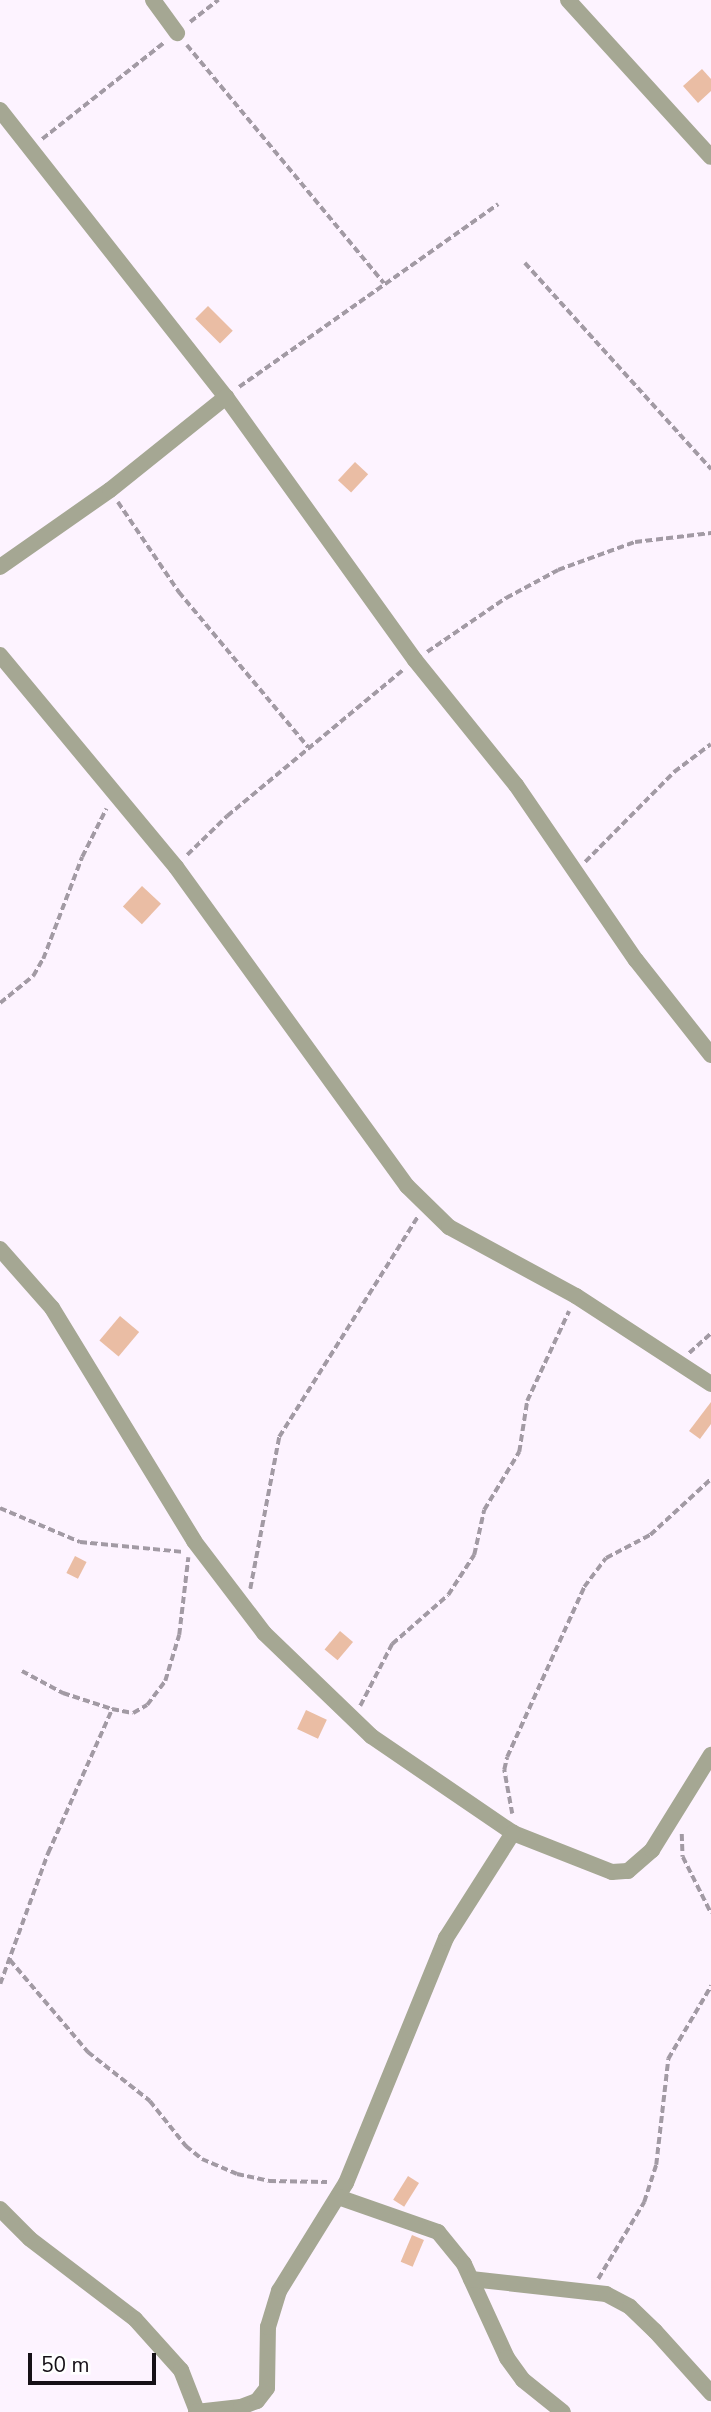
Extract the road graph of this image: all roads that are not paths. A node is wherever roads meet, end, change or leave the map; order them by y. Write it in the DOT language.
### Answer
graph roads {
  1 [pos="153,0"];
  2 [pos="568,0"];
  3 [pos="177,33"];
  4 [pos="0,110"];
  5 [pos="711,157"];
  6 [pos="226,397"];
  7 [pos="0,567"];
  8 [pos="0,655"];
  9 [pos="711,1055"];
  10 [pos="0,1249"];
  11 [pos="711,1384"];
  12 [pos="711,1755"];
  13 [pos="513,1833"];
  14 [pos="342,2190"];
  15 [pos="0,2209"];
  16 [pos="471,2279"];
  17 [pos="711,2393"];
  18 [pos="196,2412"];
  19 [pos="563,2412"];
  1 -- 3 [label="street"];
  2 -- 5 [label="street"];
  4 -- 6 [label="street"];
  6 -- 7 [label="street"];
  6 -- 9 [label="street"];
  8 -- 11 [label="street"];
  10 -- 13 [label="street"];
  12 -- 13 [label="street"];
  13 -- 14 [label="street"];
  14 -- 16 [label="street"];
  14 -- 18 [label="street"];
  15 -- 18 [label="street"];
  16 -- 17 [label="street"];
  16 -- 19 [label="street"];
}
